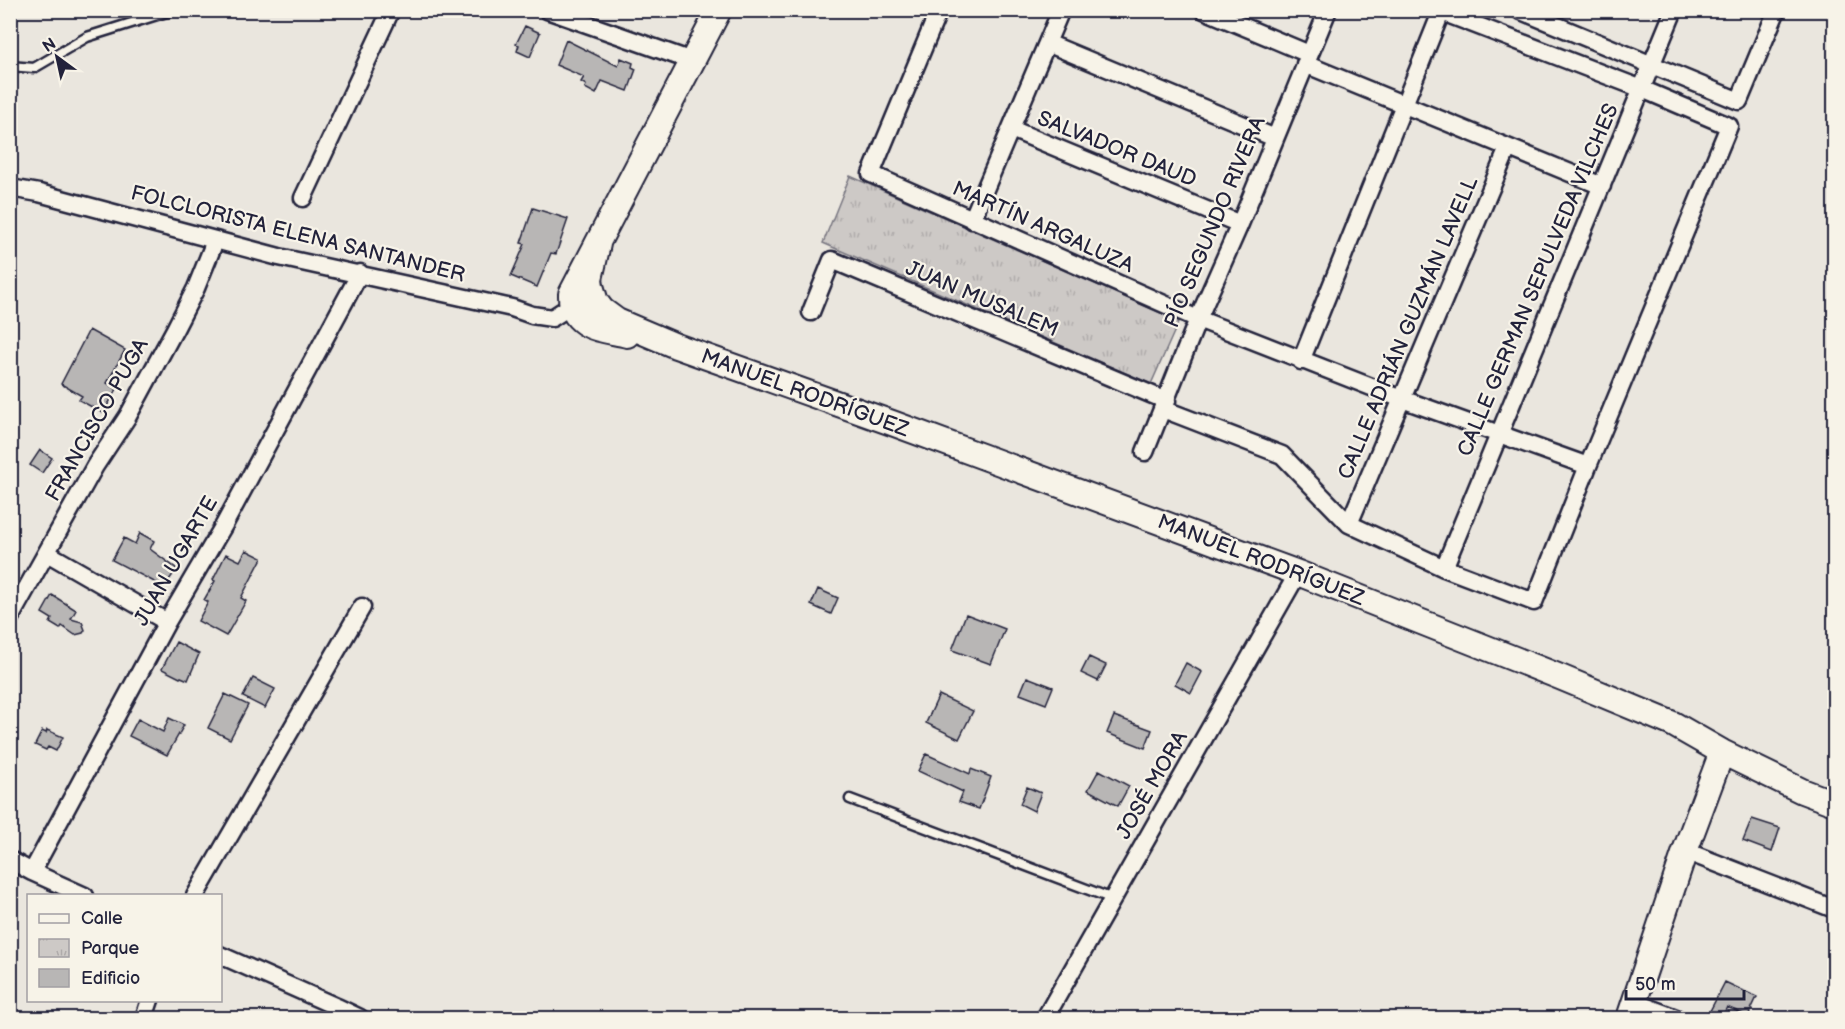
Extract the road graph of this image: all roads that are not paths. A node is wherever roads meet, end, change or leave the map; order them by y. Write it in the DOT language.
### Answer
graph roads {
  1 [pos="172,10"];
  2 [pos="391,10"];
  3 [pos="547,10"];
  4 [pos="719,10"];
  5 [pos="939,10"];
  6 [pos="1061,10"];
  7 [pos="1204,10"];
  8 [pos="1328,10"];
  9 [pos="1519,10"];
  10 [pos="1674,10"];
  11 [pos="1777,10"];
  12 [pos="1440,11"];
  13 [pos="1552,17"];
  14 [pos="1047,43"];
  15 [pos="1307,59"];
  16 [pos="692,61"];
  17 [pos="1652,64"];
  18 [pos="10,66"];
  19 [pos="1642,89"];
  20 [pos="1404,105"];
  21 [pos="1011,129"];
  22 [pos="1275,138"];
  23 [pos="1508,148"];
  24 [pos="1602,186"];
  25 [pos="10,188"];
  26 [pos="303,198"];
  27 [pos="972,220"];
  28 [pos="1240,224"];
  29 [pos="215,241"];
  30 [pos="598,244"];
  31 [pos="360,273"];
  32 [pos="572,305"];
  33 [pos="811,312"];
  34 [pos="1198,319"];
  35 [pos="676,346"];
  36 [pos="1301,361"];
  37 [pos="1402,399"];
  38 [pos="1165,405"];
  39 [pos="1499,434"];
  40 [pos="1146,452"];
  41 [pos="1588,466"];
  42 [pos="1349,524"];
  43 [pos="47,553"];
  44 [pos="1444,568"];
  45 [pos="1298,573"];
  46 [pos="362,607"];
  47 [pos="10,618"];
  48 [pos="167,622"];
  49 [pos="1722,752"];
  50 [pos="850,799"];
  51 [pos="1834,803"];
  52 [pos="1685,851"];
  53 [pos="10,860"];
  54 [pos="32,872"];
  55 [pos="81,894"];
  56 [pos="196,894"];
  57 [pos="1113,899"];
  58 [pos="1834,909"];
  59 [pos="222,956"];
  60 [pos="149,1002"];
  61 [pos="1632,1010"];
  62 [pos="144,1018"];
  63 [pos="360,1018"];
  64 [pos="1045,1018"];
  65 [pos="1676,1018"];
  1 -- 18 [label="lane"];
  2 -- 26 [label="street"];
  3 -- 16 [label="street"];
  4 -- 16 [label="street"];
  5 -- 27 [label="street, MARTÍN ARGALUZA"];
  6 -- 14 [label="street"];
  7 -- 15 [label="street"];
  8 -- 15 [label="street, PÍO SEGUNDO RIVERA"];
  9 -- 13 [label="street"];
  10 -- 17 [label="street, CALLE GERMAN SEPULVEDA VILCHES"];
  11 -- 17 [label="street"];
  12 -- 19 [label="street"];
  12 -- 20 [label="street"];
  13 -- 17 [label="street"];
  14 -- 21 [label="street"];
  14 -- 22 [label="street"];
  15 -- 20 [label="street"];
  15 -- 22 [label="street, PÍO SEGUNDO RIVERA"];
  16 -- 30 [label="street"];
  17 -- 19 [label="street, CALLE GERMAN SEPULVEDA VILCHES"];
  19 -- 24 [label="street, CALLE GERMAN SEPULVEDA VILCHES"];
  19 -- 41 [label="street"];
  20 -- 23 [label="street"];
  20 -- 36 [label="street"];
  21 -- 27 [label="street"];
  21 -- 28 [label="street, SALVADOR DAUD"];
  22 -- 28 [label="street, PÍO SEGUNDO RIVERA"];
  23 -- 24 [label="street"];
  23 -- 37 [label="street, CALLE ADRIÁN GUZMÁN LAVELL"];
  24 -- 39 [label="street, CALLE GERMAN SEPULVEDA VILCHES"];
  25 -- 29 [label="street, FOLCLORISTA ELENA SANTANDER"];
  27 -- 34 [label="street, MARTÍN ARGALUZA"];
  28 -- 34 [label="street, PÍO SEGUNDO RIVERA"];
  29 -- 31 [label="street, FOLCLORISTA ELENA SANTANDER"];
  29 -- 43 [label="street, FRANCISCO PUGA"];
  30 -- 32 [label="street"];
  30 -- 35 [label="street, MANUEL RODRÍGUEZ"];
  31 -- 32 [label="street, FOLCLORISTA ELENA SANTANDER"];
  31 -- 48 [label="street, JUAN UGARTE"];
  32 -- 35 [label="street, MANUEL RODRÍGUEZ"];
  33 -- 38 [label="street, JUAN MUSALEM"];
  34 -- 36 [label="street, MARTÍN ARGALUZA"];
  34 -- 38 [label="street, PÍO SEGUNDO RIVERA"];
  35 -- 45 [label="street, MANUEL RODRÍGUEZ"];
  36 -- 37 [label="street, MARTÍN ARGALUZA"];
  37 -- 39 [label="street, MARTÍN ARGALUZA"];
  37 -- 42 [label="street, CALLE ADRIÁN GUZMÁN LAVELL"];
  38 -- 40 [label="street, PÍO SEGUNDO RIVERA"];
  38 -- 42 [label="street"];
  39 -- 41 [label="street, MARTÍN ARGALUZA"];
  39 -- 44 [label="street, CALLE GERMAN SEPULVEDA VILCHES"];
  41 -- 44 [label="street"];
  42 -- 44 [label="street"];
  43 -- 47 [label="street, FRANCISCO PUGA"];
  43 -- 48 [label="street"];
  45 -- 49 [label="street, MANUEL RODRÍGUEZ"];
  45 -- 57 [label="street, JOSÉ MORA"];
  46 -- 56 [label="street"];
  48 -- 54 [label="street, JUAN UGARTE"];
  49 -- 51 [label="street, MANUEL RODRÍGUEZ"];
  49 -- 52 [label="street"];
  50 -- 57 [label="lane"];
  52 -- 58 [label="street"];
  52 -- 61 [label="street"];
  53 -- 54 [label="street"];
  54 -- 55 [label="street"];
  57 -- 64 [label="street, JOSÉ MORA"];
  59 -- 63 [label="street"];
  60 -- 62 [label="street"];
  61 -- 65 [label="street"];
}
